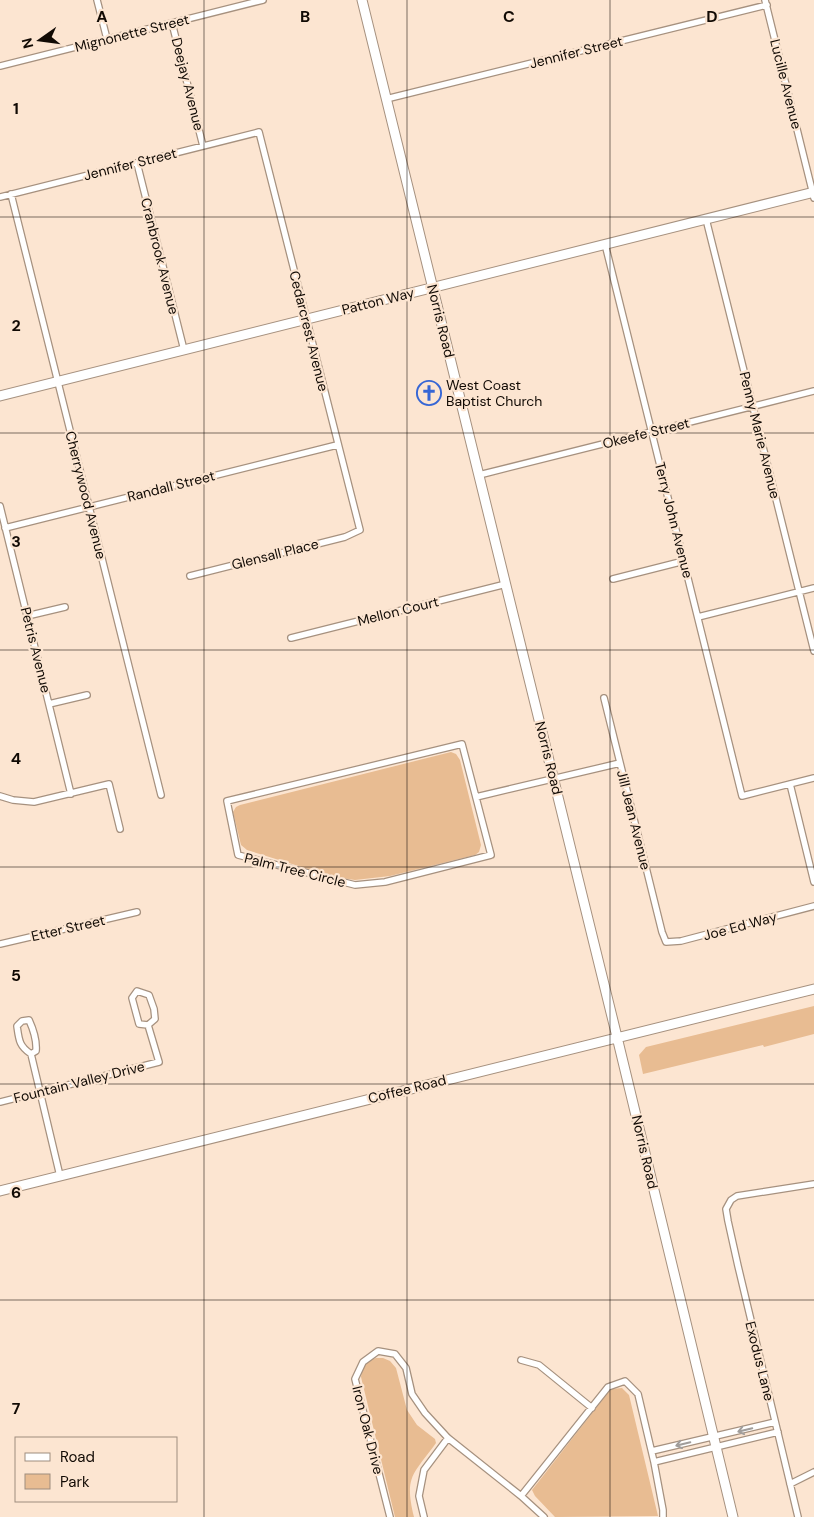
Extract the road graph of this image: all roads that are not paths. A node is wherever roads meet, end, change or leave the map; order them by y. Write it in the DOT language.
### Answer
graph roads {
  1 [pos="97,0"];
  2 [pos="227,0"];
  3 [pos="263,0"];
  4 [pos="362,0"];
  5 [pos="766,2"];
  6 [pos="229,8"];
  7 [pos="172,23"];
  8 [pos="107,39"];
  9 [pos="0,66"];
  10 [pos="386,99"];
  11 [pos="259,132"];
  12 [pos="203,146"];
  13 [pos="137,163"];
  14 [pos="11,194"];
  15 [pos="814,194"];
  16 [pos="0,197"];
  17 [pos="706,219"];
  18 [pos="605,244"];
  19 [pos="433,288"];
  20 [pos="306,319"];
  21 [pos="184,350"];
  22 [pos="58,382"];
  23 [pos="814,391"];
  24 [pos="0,396"];
  25 [pos="753,407"];
  26 [pos="652,432"];
  27 [pos="337,445"];
  28 [pos="479,475"];
  29 [pos="0,506"];
  30 [pos="89,507"];
  31 [pos="5,528"];
  32 [pos="360,530"];
  33 [pos="684,561"];
  34 [pos="190,576"];
  35 [pos="613,579"];
  36 [pos="506,584"];
  37 [pos="814,588"];
  38 [pos="799,591"];
  39 [pos="65,607"];
  40 [pos="27,616"];
  41 [pos="698,617"];
  42 [pos="291,638"];
  43 [pos="813,643"];
  44 [pos="814,651"];
  45 [pos="87,695"];
  46 [pos="604,698"];
  47 [pos="49,704"];
  48 [pos="620,763"];
  49 [pos="814,778"];
  50 [pos="554,780"];
  51 [pos="790,784"];
  52 [pos="71,794"];
  53 [pos="161,795"];
  54 [pos="0,796"];
  55 [pos="476,797"];
  56 [pos="120,829"];
  57 [pos="814,882"];
  58 [pos="814,906"];
  59 [pos="137,912"];
  60 [pos="666,942"];
  61 [pos="0,944"];
  62 [pos="814,988"];
  63 [pos="148,1025"];
  64 [pos="617,1037"];
  65 [pos="31,1054"];
  66 [pos="40,1092"];
  67 [pos="0,1102"];
  68 [pos="60,1176"];
  69 [pos="814,1185"];
  70 [pos="0,1191"];
  71 [pos="521,1360"];
  72 [pos="592,1408"];
  73 [pos="776,1422"];
  74 [pos="778,1432"];
  75 [pos="714,1437"];
  76 [pos="448,1438"];
  77 [pos="716,1448"];
  78 [pos="652,1451"];
  79 [pos="654,1462"];
  80 [pos="814,1472"];
  81 [pos="790,1484"];
  82 [pos="521,1496"];
  83 [pos="390,1517"];
  84 [pos="424,1517"];
  85 [pos="544,1517"];
  86 [pos="663,1517"];
  87 [pos="733,1517"];
  88 [pos="798,1517"];
  1 -- 8 [label="street"];
  2 -- 6 [label="street"];
  3 -- 6 [label="street, Mignonette Street"];
  4 -- 10 [label="street, Norris Road"];
  5 -- 10 [label="street, Jennifer Street"];
  5 -- 15 [label="street, Lucille Avenue"];
  6 -- 7 [label="street, Mignonette Street"];
  7 -- 8 [label="street, Mignonette Street"];
  7 -- 12 [label="street, Deejay Avenue"];
  8 -- 9 [label="street, Mignonette Street"];
  10 -- 19 [label="street, Norris Road"];
  11 -- 12 [label="street, Jennifer Street"];
  11 -- 20 [label="street, Cedarcrest Avenue"];
  12 -- 13 [label="street, Jennifer Street"];
  13 -- 14 [label="street, Jennifer Street"];
  13 -- 21 [label="street, Cranbrook Avenue"];
  14 -- 16 [label="street, Jennifer Street"];
  14 -- 22 [label="street, Cherrywood Avenue"];
  15 -- 17 [label="street, Patton Way"];
  17 -- 18 [label="street, Patton Way"];
  17 -- 25 [label="street, Penny Marie Avenue"];
  18 -- 19 [label="street, Patton Way"];
  18 -- 26 [label="street, Terry John Avenue"];
  19 -- 20 [label="street, Patton Way"];
  19 -- 28 [label="street, Norris Road"];
  20 -- 21 [label="street, Patton Way"];
  20 -- 27 [label="street, Cedarcrest Avenue"];
  21 -- 22 [label="street, Patton Way"];
  22 -- 24 [label="street, Patton Way"];
  22 -- 30 [label="street, Cherrywood Avenue"];
  23 -- 25 [label="street, Okeefe Street"];
  25 -- 26 [label="street, Okeefe Street"];
  25 -- 38 [label="street, Penny Marie Avenue"];
  26 -- 28 [label="street, Okeefe Street"];
  26 -- 33 [label="street, Terry John Avenue"];
  27 -- 30 [label="street, Randall Street"];
  27 -- 32 [label="street, Cedarcrest Avenue"];
  28 -- 36 [label="street, Norris Road"];
  29 -- 31 [label="street, Petris Avenue"];
  30 -- 31 [label="street, Randall Street"];
  30 -- 53 [label="street, Cherrywood Avenue"];
  31 -- 40 [label="street, Petris Avenue"];
  32 -- 34 [label="street, Glensall Place"];
  33 -- 35 [label="street"];
  33 -- 41 [label="street, Terry John Avenue"];
  36 -- 42 [label="street, Mellon Court"];
  36 -- 50 [label="street, Norris Road"];
  37 -- 38 [label="street"];
  38 -- 41 [label="street"];
  38 -- 43 [label="street, Penny Marie Avenue"];
  39 -- 40 [label="street"];
  40 -- 47 [label="street, Petris Avenue"];
  41 -- 51 [label="street, Terry John Avenue"];
  43 -- 44 [label="street, Penny Marie Avenue"];
  45 -- 47 [label="street"];
  46 -- 48 [label="street, Jill Jean Avenue"];
  47 -- 52 [label="street, Petris Avenue"];
  48 -- 50 [label="street"];
  48 -- 60 [label="street, Jill Jean Avenue"];
  49 -- 51 [label="street"];
  50 -- 55 [label="street"];
  50 -- 64 [label="street, Norris Road"];
  51 -- 57 [label="street"];
  52 -- 54 [label="street"];
  52 -- 56 [label="street"];
  55 -- 55 [label="street, Palm Tree Circle"];
  58 -- 60 [label="street, Joe Ed Way"];
  59 -- 61 [label="street, Etter Street"];
  62 -- 64 [label="street, Coffee Road"];
  63 -- 63 [label="street"];
  63 -- 66 [label="street, Fountain Valley Drive"];
  64 -- 68 [label="street, Coffee Road"];
  64 -- 75 [label="street, Norris Road"];
  65 -- 65 [label="street"];
  65 -- 66 [label="street"];
  66 -- 67 [label="street, Fountain Valley Drive"];
  66 -- 68 [label="street"];
  68 -- 70 [label="street, Coffee Road"];
  69 -- 73 [label="street, Exodus Lane"];
  71 -- 72 [label="street"];
  72 -- 78 [label="street"];
  72 -- 82 [label="street"];
  73 -- 74 [label="street, Exodus Lane"];
  73 -- 75 [label="street, one-way"];
  74 -- 77 [label="street"];
  74 -- 81 [label="street, Exodus Lane"];
  75 -- 77 [label="street, Norris Road"];
  75 -- 78 [label="street, one-way"];
  76 -- 82 [label="street, Iron Oak Drive"];
  76 -- 83 [label="street, Iron Oak Drive"];
  76 -- 84 [label="street"];
  77 -- 79 [label="street"];
  77 -- 87 [label="street, Norris Road"];
  78 -- 79 [label="street"];
  79 -- 86 [label="street"];
  80 -- 81 [label="street"];
  81 -- 88 [label="street, Exodus Lane"];
  82 -- 85 [label="street, Iron Oak Drive"];
}
